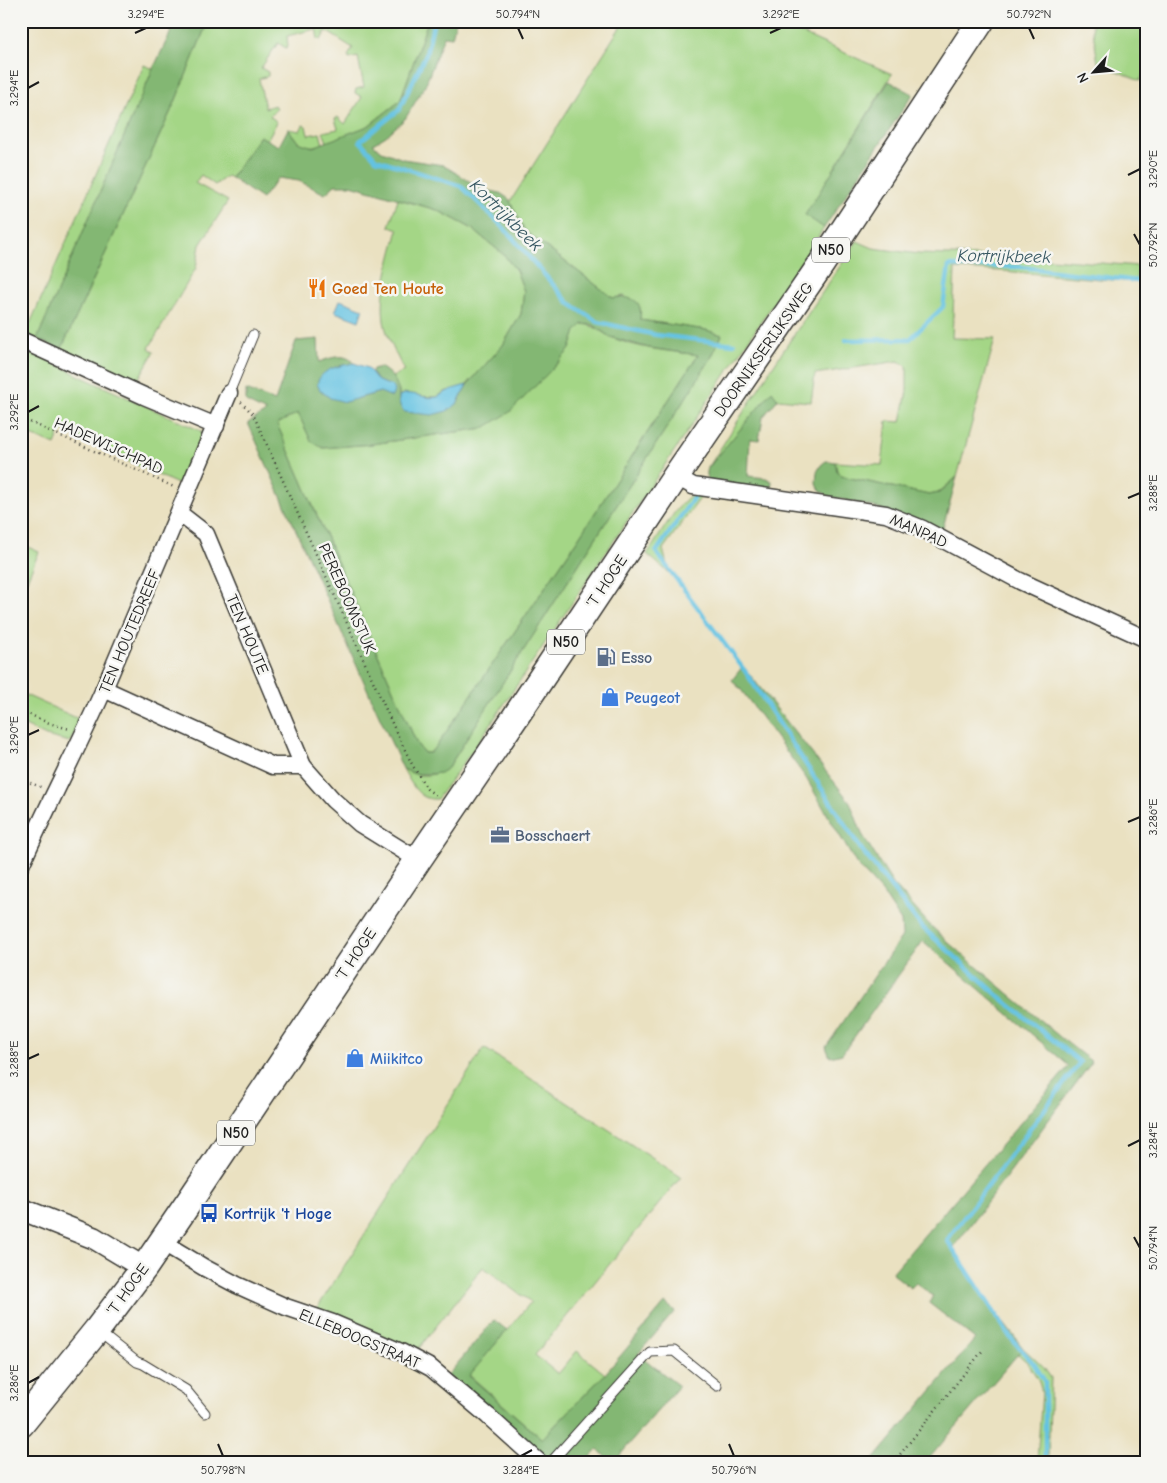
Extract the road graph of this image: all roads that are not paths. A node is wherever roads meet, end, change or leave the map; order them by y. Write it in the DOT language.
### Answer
graph roads {
  1 [pos="981,21"];
  2 [pos="253,336"];
  3 [pos="22,341"];
  4 [pos="229,393"];
  5 [pos="216,426"];
  6 [pos="676,476"];
  7 [pos="179,513"];
  8 [pos="1146,639"];
  9 [pos="104,689"];
  10 [pos="303,766"];
  11 [pos="418,860"];
  12 [pos="21,865"];
  13 [pos="21,1209"];
  14 [pos="162,1242"];
  15 [pos="144,1268"];
  16 [pos="97,1330"];
  17 [pos="717,1386"];
  18 [pos="205,1412"];
  19 [pos="21,1424"];
  20 [pos="539,1462"];
  21 [pos="551,1462"];
  1 -- 6 [label="main road, DOORNIKSERIJKSWEG / N50"];
  2 -- 4 [label="lane"];
  3 -- 5 [label="street"];
  4 -- 5 [label="street, TEN HOUTEDREEF"];
  5 -- 7 [label="street, TEN HOUTEDREEF"];
  6 -- 8 [label="street, MANPAD"];
  6 -- 11 [label="main road, 'T HOGE / N50"];
  7 -- 9 [label="street, TEN HOUTEDREEF"];
  7 -- 10 [label="street, TEN HOUTE"];
  9 -- 10 [label="street"];
  9 -- 12 [label="street, TEN HOUTEDREEF"];
  10 -- 11 [label="street, TEN HOUTE"];
  11 -- 14 [label="main road, 'T HOGE / N50"];
  13 -- 15 [label="street"];
  14 -- 15 [label="main road, 'T HOGE / N50"];
  14 -- 20 [label="street, ELLEBOOGSTRAAT"];
  15 -- 16 [label="main road, 'T HOGE / N50"];
  16 -- 18 [label="lane"];
  16 -- 19 [label="main road, 'T HOGE / N50"];
  17 -- 21 [label="lane"];
}
